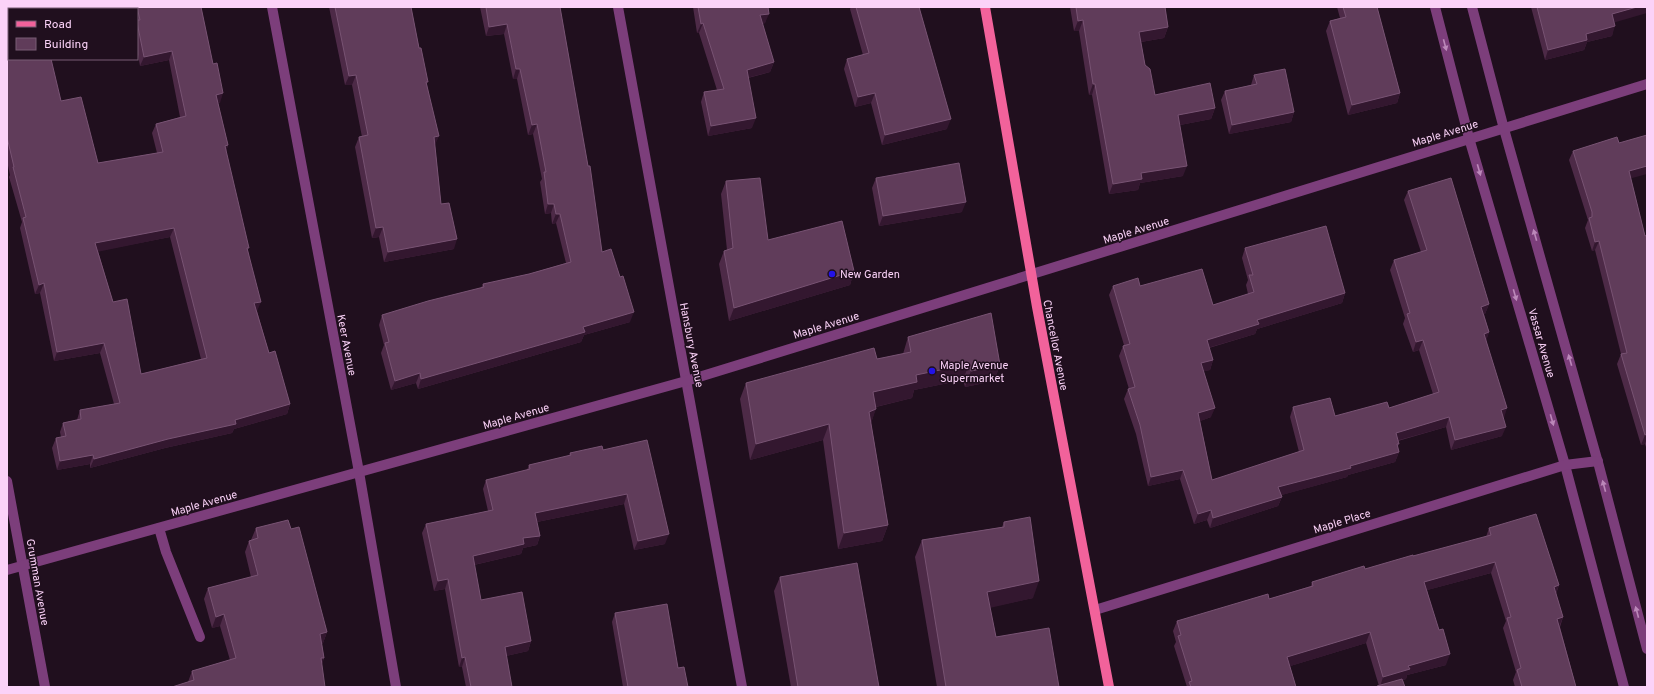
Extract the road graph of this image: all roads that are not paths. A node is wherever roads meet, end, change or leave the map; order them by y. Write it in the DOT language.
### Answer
graph roads {
  1 [pos="272,7"];
  2 [pos="618,7"];
  3 [pos="985,7"];
  4 [pos="1435,7"];
  5 [pos="1472,7"];
  6 [pos="1647,84"];
  7 [pos="1504,128"];
  8 [pos="1469,138"];
  9 [pos="1031,274"];
  10 [pos="686,381"];
  11 [pos="1598,461"];
  12 [pos="1565,465"];
  13 [pos="359,472"];
  14 [pos="7,481"];
  15 [pos="159,528"];
  16 [pos="23,565"];
  17 [pos="7,570"];
  18 [pos="1094,610"];
  19 [pos="200,637"];
  20 [pos="1647,649"];
  21 [pos="45,687"];
  22 [pos="396,687"];
  23 [pos="742,687"];
  24 [pos="1109,687"];
  25 [pos="1624,687"];
  1 -- 13 [label="street, Keer Avenue"];
  2 -- 10 [label="street, Hansbury Avenue"];
  3 -- 9 [label="main road, Chancellor Avenue"];
  4 -- 8 [label="street, Vassar Avenue, one-way"];
  5 -- 7 [label="street, Vassar Avenue"];
  6 -- 7 [label="street, Maple Avenue"];
  7 -- 8 [label="street, Maple Avenue"];
  11 -- 7 [label="street, Vassar Avenue, one-way"];
  8 -- 9 [label="street, Maple Avenue"];
  8 -- 12 [label="street, Vassar Avenue, one-way"];
  9 -- 10 [label="street, Maple Avenue"];
  9 -- 18 [label="main road, Chancellor Avenue"];
  10 -- 13 [label="street, Maple Avenue"];
  10 -- 23 [label="street, Hansbury Avenue"];
  11 -- 12 [label="street, Maple Place"];
  20 -- 11 [label="street, Vassar Avenue, one-way"];
  12 -- 18 [label="street, Maple Place"];
  12 -- 25 [label="street, Vassar Avenue"];
  13 -- 15 [label="street, Maple Avenue"];
  13 -- 22 [label="street, Keer Avenue"];
  14 -- 16 [label="street, Grumman Avenue"];
  15 -- 16 [label="street, Maple Avenue"];
  15 -- 19 [label="street"];
  16 -- 17 [label="street, Maple Avenue"];
  16 -- 21 [label="street, Grumman Avenue"];
  18 -- 24 [label="main road, Chancellor Avenue"];
}
